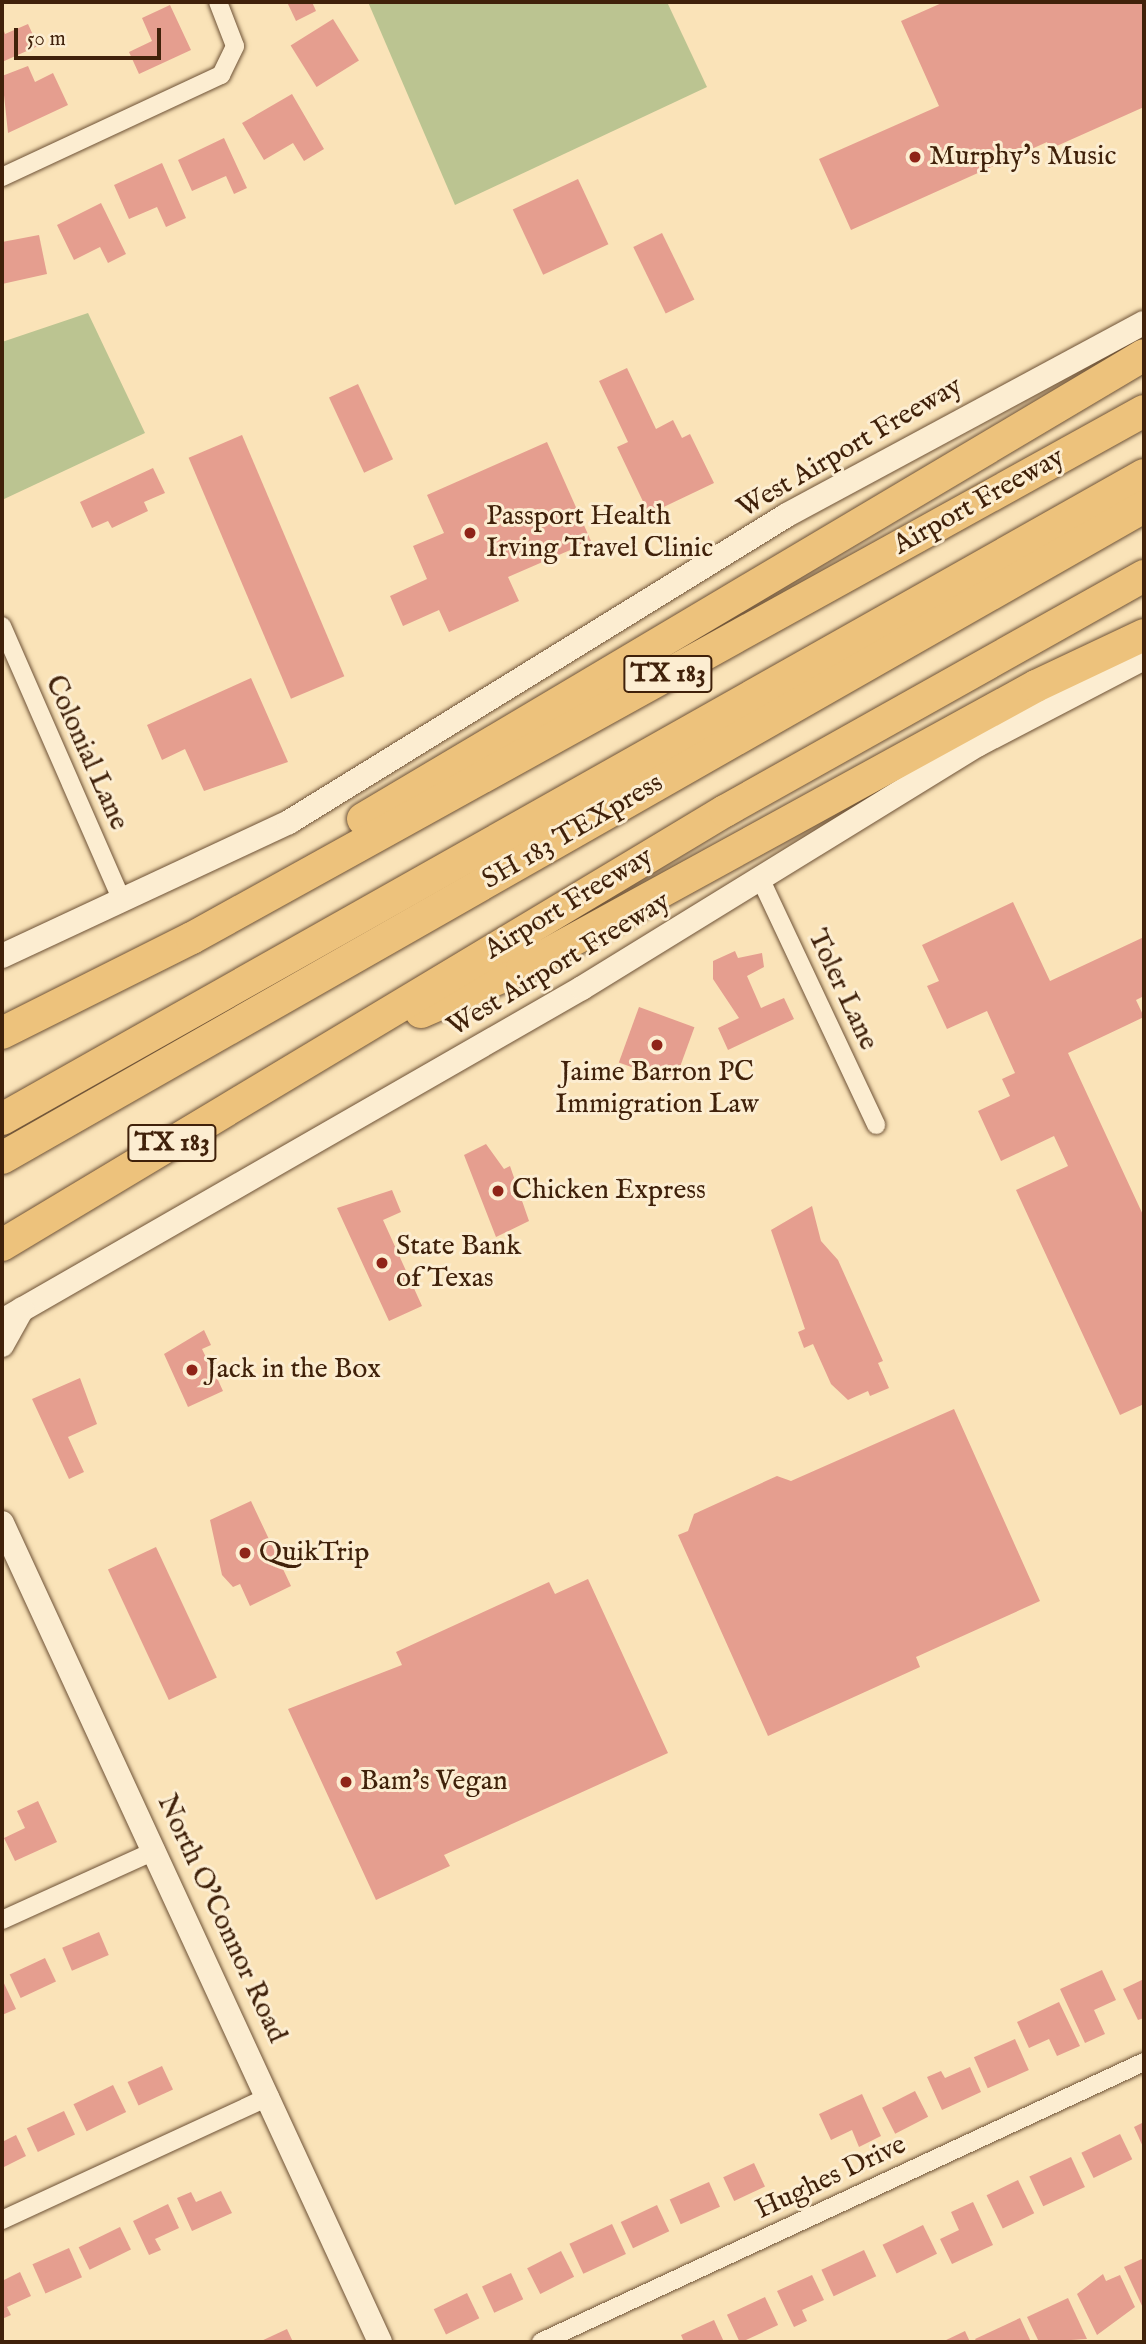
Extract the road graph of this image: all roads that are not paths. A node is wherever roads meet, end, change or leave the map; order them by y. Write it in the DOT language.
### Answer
graph roads {
  1 [pos="218,2"];
  2 [pos="2,177"];
  3 [pos="1144,323"];
  4 [pos="1144,355"];
  5 [pos="1144,411"];
  6 [pos="1144,475"];
  7 [pos="1144,507"];
  8 [pos="1144,576"];
  9 [pos="2,626"];
  10 [pos="1144,635"];
  11 [pos="1144,658"];
  12 [pos="760,878"];
  13 [pos="122,901"];
  14 [pos="192,938"];
  15 [pos="2,956"];
  16 [pos="2,1033"];
  17 [pos="310,1059"];
  18 [pos="2,1119"];
  19 [pos="876,1125"];
  20 [pos="2,1158"];
  21 [pos="2,1245"];
  22 [pos="17,1307"];
  23 [pos="2,1345"];
  24 [pos="2,1523"];
  25 [pos="156,1850"];
  26 [pos="2,1920"];
  27 [pos="1144,2062"];
  28 [pos="270,2096"];
  29 [pos="2,2220"];
  30 [pos="380,2342"];
  31 [pos="541,2342"];
  1 -- 2 [label="street"];
  3 -- 13 [label="main road, West Airport Freeway"];
  4 -- 14 [label="highway"];
  5 -- 14 [label="highway, Airport Freeway / TX 183"];
  6 -- 18 [label="highway, SH 183 TEXpress"];
  7 -- 20 [label="highway, SH 183 TEXpress"];
  8 -- 17 [label="highway, Airport Freeway / TX 183"];
  9 -- 13 [label="street, Colonial Lane"];
  10 -- 17 [label="highway"];
  11 -- 12 [label="main road, West Airport Freeway"];
  12 -- 19 [label="street, Toler Lane"];
  12 -- 22 [label="main road, West Airport Freeway"];
  13 -- 15 [label="main road, West Airport Freeway"];
  14 -- 16 [label="highway, Airport Freeway / TX 183"];
  17 -- 21 [label="highway, Airport Freeway / TX 183"];
  22 -- 23 [label="main road"];
  24 -- 25 [label="main road, North O'Connor Road"];
  25 -- 26 [label="street"];
  25 -- 28 [label="main road, North O'Connor Road"];
  27 -- 31 [label="street, Hughes Drive"];
  28 -- 29 [label="street"];
  28 -- 30 [label="main road, North O'Connor Road"];
}
